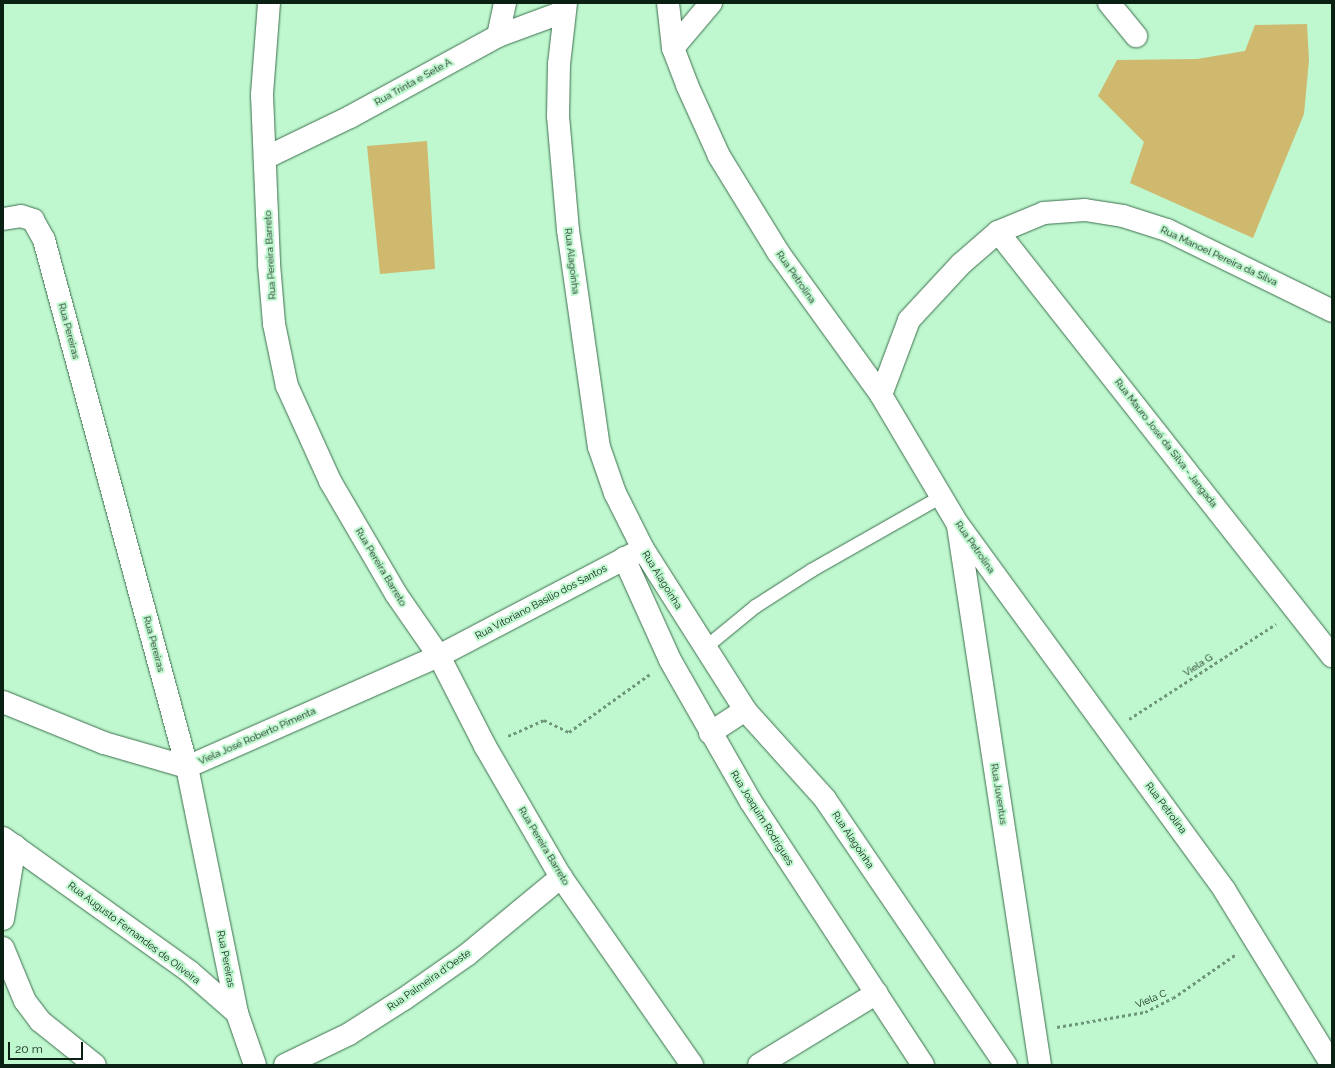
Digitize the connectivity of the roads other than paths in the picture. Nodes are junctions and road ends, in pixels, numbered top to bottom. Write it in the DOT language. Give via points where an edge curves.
graph roads {
  1 [pos="269,3"];
  2 [pos="505,3"];
  3 [pos="668,3"];
  4 [pos="711,3"];
  5 [pos="1109,3"];
  6 [pos="564,8"];
  7 [pos="498,36"];
  8 [pos="1136,36"];
  9 [pos="673,48"];
  10 [pos="265,158"];
  11 [pos="3,219"];
  12 [pos="998,232"];
  13 [pos="1332,311"];
  14 [pos="881,395"];
  15 [pos="941,496"];
  16 [pos="957,523"];
  17 [pos="634,553"];
  18 [pos="705,647"];
  19 [pos="439,656"];
  20 [pos="1332,656"];
  21 [pos="3,702"];
  22 [pos="745,710"];
  23 [pos="710,733"];
  24 [pos="187,767"];
  25 [pos="9,842"];
  26 [pos="561,877"];
  27 [pos="3,919"];
  28 [pos="3,948"];
  29 [pos="877,993"];
  30 [pos="236,1013"];
  31 [pos="95,1065"];
  32 [pos="255,1065"];
  33 [pos="285,1065"];
  34 [pos="692,1065"];
  35 [pos="759,1065"];
  36 [pos="923,1065"];
  37 [pos="1006,1065"];
  38 [pos="1040,1065"];
  39 [pos="1332,1065"];
  1 -- 10 [label="street, Rua Pereira Barreto" via="262,88"];
  2 -- 7 [label="street"];
  3 -- 9 [label="street, Rua Petrolina"];
  4 -- 9 [label="street"];
  5 -- 8 [label="street"];
  6 -- 7 [label="street, Rua Trinta e Sete A"];
  6 -- 17 [label="street, Rua Alagoinha" via="559,124 568,230 599,447"];
  7 -- 10 [label="street, Rua Trinta e Sete A" via="350,117"];
  9 -- 14 [label="street, Rua Petrolina" via="719,156 778,252"];
  10 -- 19 [label="street, Rua Pereira Barreto" via="274,324 287,386 330,481 396,594"];
  11 -- 24 [label="street, Rua Pereiras" via="21,216 33,220 44,240"];
  12 -- 13 [label="street, Rua Manoel Pereira da Silva" via="1044,213 1086,210 1123,216 1167,230"];
  12 -- 14 [label="street, Rua Manoel Pereira da Silva" via="961,264 909,320"];
  12 -- 20 [label="street, Rua Mauro José da Silva - Jangada"];
  14 -- 15 [label="street, Rua Petrolina"];
  15 -- 16 [label="street, Rua Petrolina"];
  15 -- 18 [label="lane" via="811,570 755,606"];
  16 -- 38 [label="street, Rua Juventus"];
  16 -- 39 [label="street, Rua Petrolina" via="1179,826 1257,939"];
  17 -- 18 [label="street, Rua Alagoinha"];
  17 -- 19 [label="street, Rua Vitoriano Basílio dos Santos"];
  17 -- 23 [label="street, Rua Joaquim Rodrigues" via="670,660"];
  18 -- 22 [label="street, Rua Alagoinha"];
  19 -- 24 [label="street, Viela José Roberto Pimenta"];
  19 -- 26 [label="street, Rua Pereira Barreto" via="486,746"];
  21 -- 24 [label="street, Viela José Roberto Pimenta" via="104,743"];
  22 -- 23 [label="street"];
  22 -- 37 [label="street, Rua Alagoinha" via="825,799"];
  23 -- 29 [label="street, Rua Joaquim Rodrigues" via="751,802"];
  24 -- 30 [label="street, Rua Pereiras"];
  25 -- 27 [label="street"];
  25 -- 30 [label="street, Rua Augusto Fernandes de Oliveira" via="190,972"];
  26 -- 33 [label="street, Rua Palmeira d'Oeste" via="468,954 404,999 349,1034"];
  26 -- 34 [label="street, Rua Pereira Barreto"];
  28 -- 31 [label="street" via="25,1000 40,1020"];
  29 -- 35 [label="street"];
  29 -- 36 [label="street, Rua Joaquim Rodrigues"];
  30 -- 32 [label="street, Rua Augusto Fernandes de Oliveira"];
}
